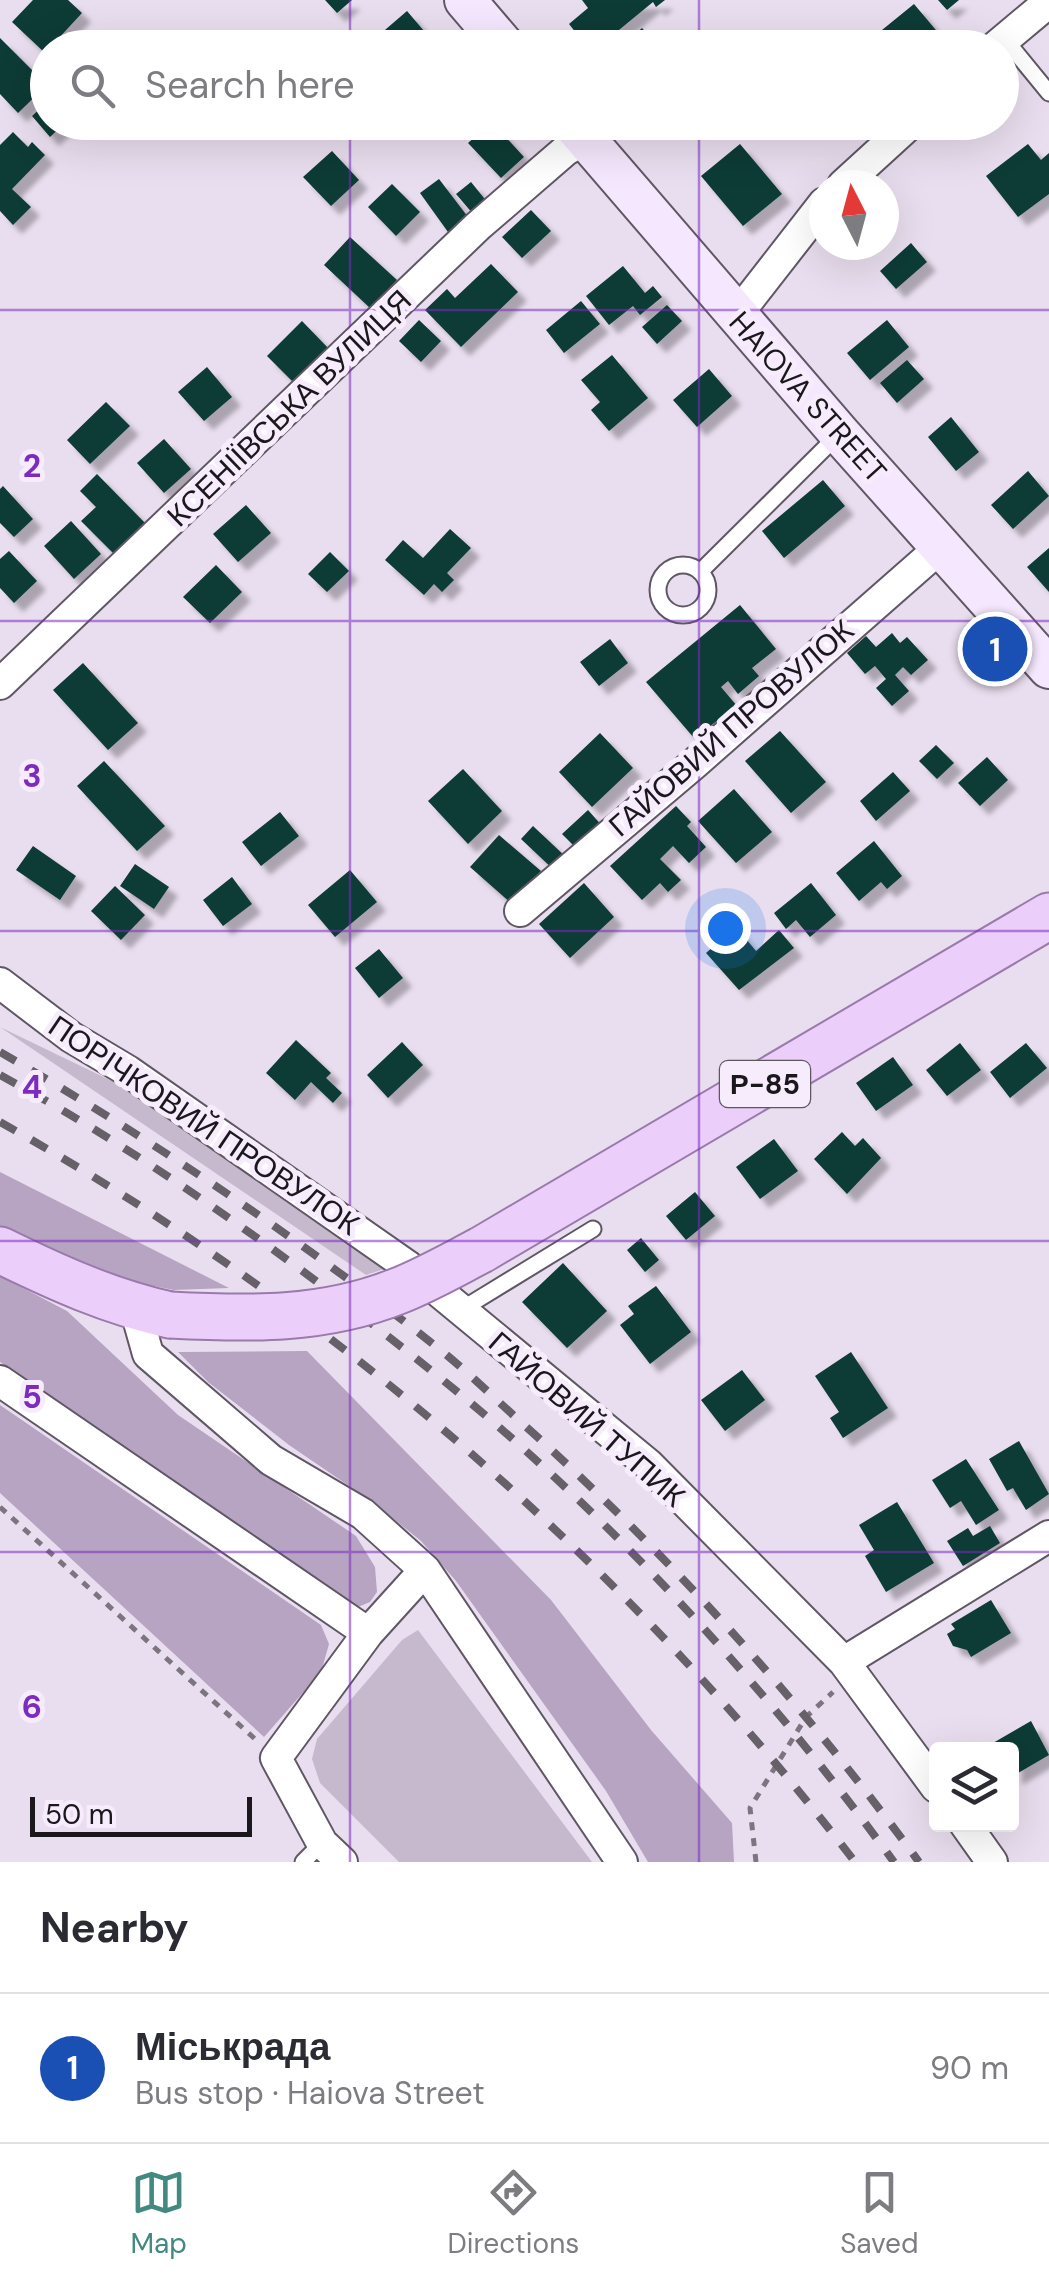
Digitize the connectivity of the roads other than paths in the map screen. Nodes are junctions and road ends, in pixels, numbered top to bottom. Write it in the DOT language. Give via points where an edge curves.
graph roads {
  1 [pos="465,0"];
  2 [pos="1049,2"];
  3 [pos="491,30"];
  4 [pos="1015,30"];
  5 [pos="1019,63"];
  6 [pos="1049,93"];
  7 [pos="572,140"];
  8 [pos="586,140"];
  9 [pos="892,140"];
  10 [pos="859,170"];
  11 [pos="809,222"];
  12 [pos="736,316"];
  13 [pos="840,434"];
  14 [pos="942,546"];
  15 [pos="700,572"];
  16 [pos="1049,668"];
  17 [pos="0,684"];
  18 [pos="520,910"];
  19 [pos="1049,916"];
  20 [pos="0,983"];
  21 [pos="593,1229"];
  22 [pos="0,1250"];
  23 [pos="409,1267"];
  24 [pos="459,1311"];
  25 [pos="153,1312"];
  26 [pos="0,1381"];
  27 [pos="1049,1536"];
  28 [pos="425,1570"];
  29 [pos="368,1632"];
  30 [pos="844,1662"];
  31 [pos="929,1777"];
  32 [pos="970,1832"];
  33 [pos="322,1856"];
  34 [pos="622,1862"];
  35 [pos="992,1862"];
  1 -- 3 [label="main road"];
  2 -- 4 [label="street"];
  5 -- 6 [label="lane"];
  7 -- 17 [label="street, КСЕНІЇВСЬКА ВУЛИЦЯ"];
  8 -- 12 [label="main road, HAIOVA STREET"];
  9 -- 10 [label="street"];
  11 -- 12 [label="street"];
  12 -- 13 [label="main road, HAIOVA STREET"];
  13 -- 14 [label="main road, HAIOVA STREET"];
  13 -- 15 [label="lane"];
  14 -- 16 [label="main road, HAIOVA STREET"];
  14 -- 18 [label="street, ГАЙОВИЙ ПРОВУЛОК"];
  19 -- 25 [label="main road, Р-85, bridge" via="481,1250 400,1291 328,1312 252,1319"];
  20 -- 23 [label="street, ПОРІЧКОВИЙ ПРОВУЛОК"];
  21 -- 24 [label="lane"];
  22 -- 25 [label="main road, Р-85"];
  23 -- 24 [label="street, ГАЙОВИЙ ТУПИК"];
  24 -- 30 [label="street, ГАЙОВИЙ ТУПИК" via="648,1464"];
  25 -- 28 [label="street" via="148,1354 272,1460 363,1514"];
  26 -- 29 [label="street"];
  27 -- 30 [label="street"];
  28 -- 29 [label="street"];
  28 -- 34 [label="street"];
  29 -- 33 [label="street" via="276,1758"];
  30 -- 31 [label="street, ГАЙОВИЙ ТУПИК"];
  32 -- 35 [label="street"];
}
